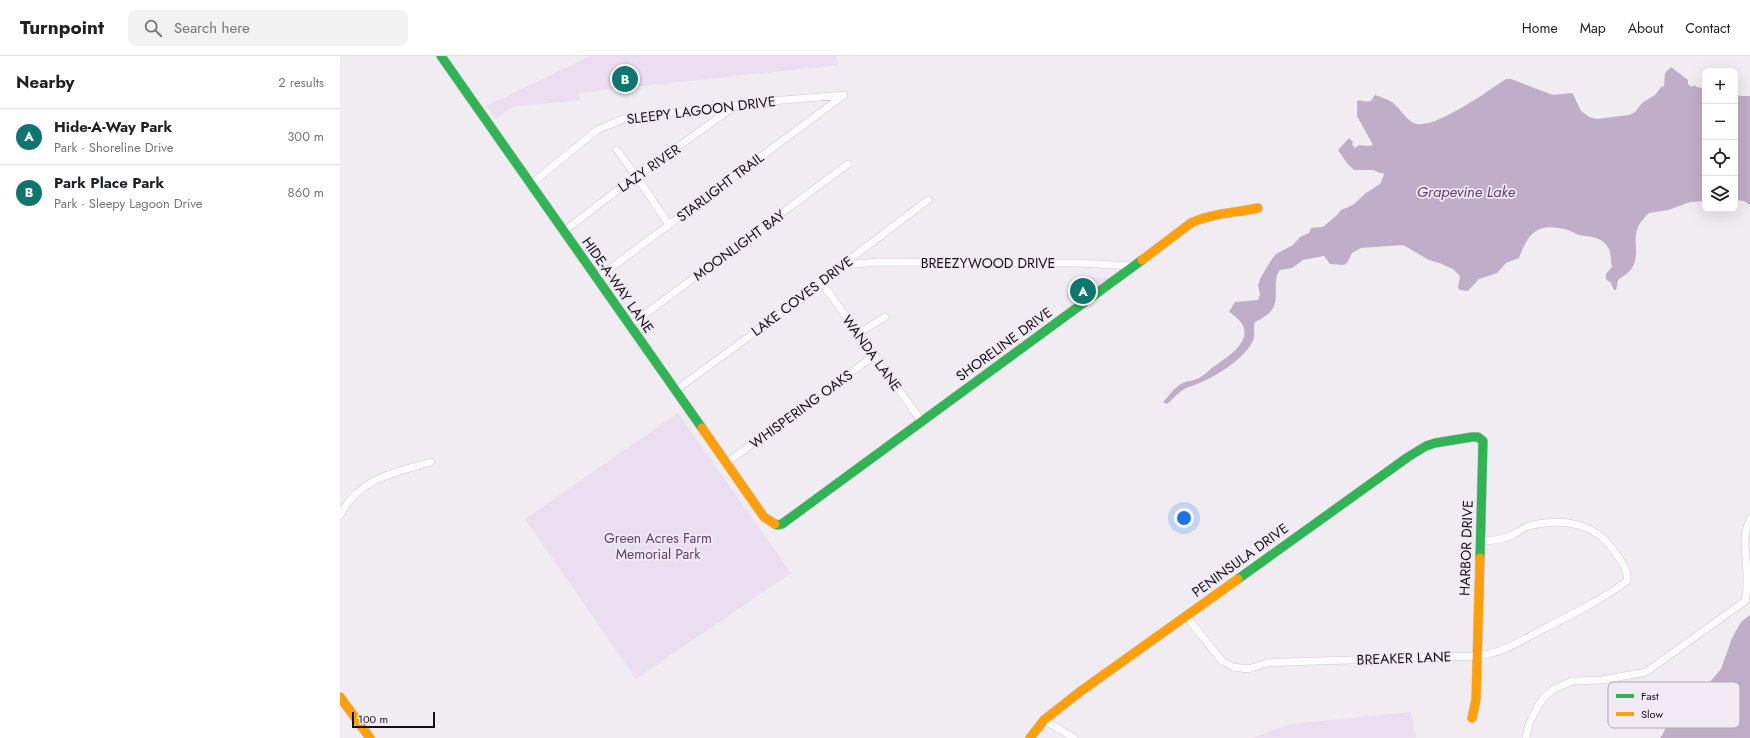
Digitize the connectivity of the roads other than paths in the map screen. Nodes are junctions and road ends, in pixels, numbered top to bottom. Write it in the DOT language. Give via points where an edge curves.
graph roads {
  1 [pos="441,56"];
  2 [pos="844,95"];
  3 [pos="737,105"];
  4 [pos="617,150"];
  5 [pos="848,164"];
  6 [pos="637,176"];
  7 [pos="530,184"];
  8 [pos="928,200"];
  9 [pos="1258,208"];
  10 [pos="669,225"];
  11 [pos="563,232"];
  12 [pos="843,265"];
  13 [pos="1133,266"];
  14 [pos="596,279"];
  15 [pos="822,284"];
  16 [pos="884,317"];
  17 [pos="629,326"];
  18 [pos="859,333"];
  19 [pos="874,355"];
  20 [pos="676,390"];
  21 [pos="922,422"];
  22 [pos="1482,441"];
  23 [pos="432,462"];
  24 [pos="726,463"];
  25 [pos="340,515"];
  26 [pos="1750,519"];
  27 [pos="777,525"];
  28 [pos="1480,541"];
  29 [pos="1186,616"];
  30 [pos="1478,656"];
  31 [pos="340,697"];
  32 [pos="1472,718"];
  33 [pos="1044,720"];
  34 [pos="370,738"];
  35 [pos="1030,738"];
  36 [pos="1074,738"];
  37 [pos="1526,738"];
  1 -- 7 [label="street, HIDE-A-WAY LANE"];
  2 -- 3 [label="street, SLEEPY LAGOON DRIVE"];
  2 -- 10 [label="street, STARLIGHT TRAIL"];
  3 -- 6 [label="street, LAZY RIVER"];
  3 -- 7 [label="street, SLEEPY LAGOON DRIVE" via="623,119 597,130"];
  4 -- 6 [label="street"];
  5 -- 17 [label="street, MOONLIGHT BAY"];
  6 -- 10 [label="street"];
  6 -- 11 [label="street, LAZY RIVER"];
  7 -- 11 [label="street, HIDE-A-WAY LANE"];
  8 -- 12 [label="street, LAKE COVES DRIVE"];
  9 -- 13 [label="street, SHORELINE DRIVE" via="1198,219"];
  10 -- 14 [label="street, STARLIGHT TRAIL"];
  11 -- 14 [label="street, HIDE-A-WAY LANE"];
  12 -- 13 [label="street, BREEZYWOOD DRIVE" via="877,262 1078,263"];
  12 -- 15 [label="street, LAKE COVES DRIVE"];
  13 -- 21 [label="street, SHORELINE DRIVE"];
  14 -- 17 [label="street, HIDE-A-WAY LANE"];
  15 -- 18 [label="street, WANDA LANE"];
  15 -- 20 [label="street, LAKE COVES DRIVE"];
  16 -- 18 [label="street"];
  17 -- 20 [label="street, HIDE-A-WAY LANE"];
  18 -- 19 [label="street, WANDA LANE"];
  19 -- 21 [label="street, WANDA LANE"];
  19 -- 24 [label="street, WHISPERING OAKS"];
  20 -- 24 [label="street, HIDE-A-WAY LANE"];
  21 -- 27 [label="street, SHORELINE DRIVE" via="782,524"];
  22 -- 28 [label="street, HARBOR DRIVE"];
  22 -- 29 [label="street, PENINSULA DRIVE" via="1478,437 1472,437 1426,446"];
  23 -- 25 [label="street" via="383,476 369,483 353,496"];
  24 -- 27 [label="street, HIDE-A-WAY LANE" via="765,519"];
  26 -- 37 [label="street" via="1745,533 1749,591 1744,601 1646,672 1602,680 1572,681 1554,689 1544,697 1532,717"];
  28 -- 30 [label="street, HARBOR DRIVE"];
  28 -- 30 [label="street, BREAKER LANE" via="1496,540 1528,527 1568,522 1591,530 1609,544 1628,576 1627,581 1611,593 1583,609 1502,651"];
  29 -- 30 [label="street, BREAKER LANE" via="1222,661 1240,669 1286,662"];
  29 -- 33 [label="street, PENINSULA DRIVE"];
  30 -- 32 [label="street, HARBOR DRIVE" via="1476,700"];
  31 -- 34 [label="street"];
  33 -- 35 [label="street, PENINSULA DRIVE"];
  33 -- 36 [label="street"];
}
